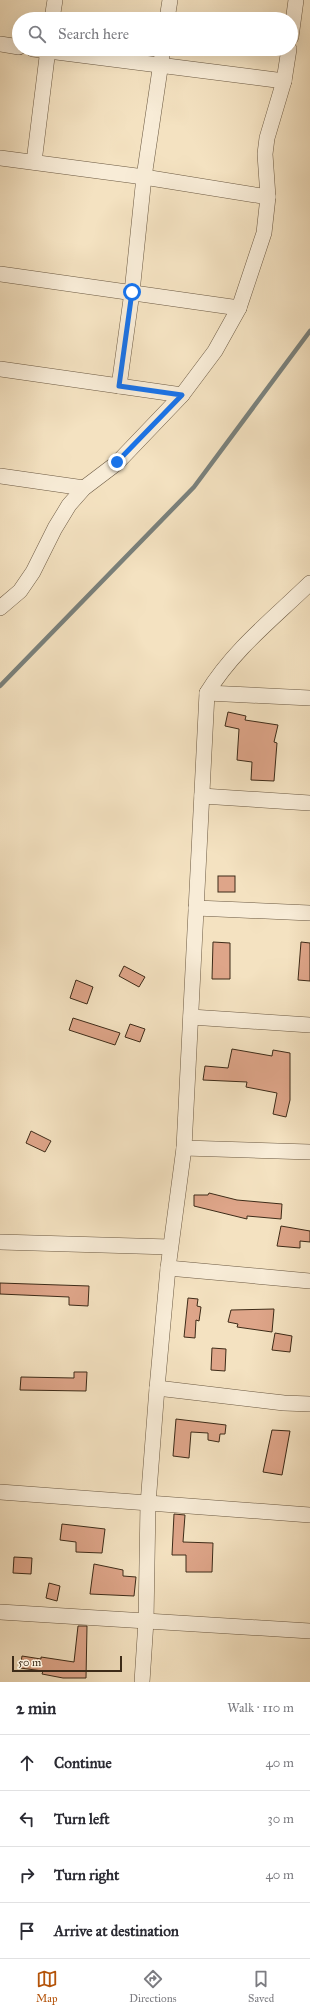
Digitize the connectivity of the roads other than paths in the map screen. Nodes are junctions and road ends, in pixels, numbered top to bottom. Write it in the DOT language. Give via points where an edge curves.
graph roads {
  1 [pos="55,0"];
  2 [pos="170,0"];
  3 [pos="296,0"];
  4 [pos="53,12"];
  5 [pos="168,12"];
  6 [pos="294,12"];
  7 [pos="0,44"];
  8 [pos="12,46"];
  9 [pos="47,56"];
  10 [pos="93,56"];
  11 [pos="162,56"];
  12 [pos="288,56"];
  13 [pos="160,65"];
  14 [pos="284,81"];
  15 [pos="0,158"];
  16 [pos="34,162"];
  17 [pos="144,178"];
  18 [pos="268,197"];
  19 [pos="0,274"];
  20 [pos="132,292"];
  21 [pos="239,308"];
  22 [pos="0,369"];
  23 [pos="119,386"];
  24 [pos="182,395"];
  25 [pos="0,476"];
  26 [pos="84,488"];
  27 [pos="310,583"];
  28 [pos="0,608"];
  29 [pos="207,693"];
  30 [pos="310,698"];
  31 [pos="202,796"];
  32 [pos="310,803"];
  33 [pos="196,908"];
  34 [pos="310,912"];
  35 [pos="191,1017"];
  36 [pos="310,1025"];
  37 [pos="184,1148"];
  38 [pos="310,1152"];
  39 [pos="0,1242"];
  40 [pos="170,1248"];
  41 [pos="168,1268"];
  42 [pos="310,1281"];
  43 [pos="157,1388"];
  44 [pos="310,1404"];
  45 [pos="0,1492"];
  46 [pos="148,1504"];
  47 [pos="310,1516"];
  48 [pos="0,1612"];
  49 [pos="146,1621"];
  50 [pos="310,1631"];
  51 [pos="142,1682"];
  1 -- 4 [label="street"];
  2 -- 5 [label="street"];
  3 -- 6 [label="street"];
  7 -- 8 [label="street"];
  9 -- 16 [label="street"];
  10 -- 13 [label="street"];
  11 -- 13 [label="street"];
  12 -- 14 [label="street"];
  13 -- 14 [label="street"];
  13 -- 17 [label="street"];
  14 -- 18 [label="street" via="267,138 265,154"];
  15 -- 16 [label="street"];
  16 -- 17 [label="street"];
  17 -- 18 [label="street"];
  17 -- 20 [label="street"];
  18 -- 21 [label="street" via="264,233"];
  19 -- 20 [label="street"];
  20 -- 21 [label="street"];
  20 -- 23 [label="street"];
  21 -- 24 [label="street" via="215,351"];
  22 -- 23 [label="street"];
  23 -- 24 [label="street"];
  24 -- 26 [label="street" via="117,462"];
  25 -- 26 [label="street"];
  26 -- 28 [label="street" via="55,528 33,572 20,591"];
  27 -- 29 [label="street" via="247,643 219,673"];
  29 -- 30 [label="street"];
  29 -- 31 [label="street"];
  31 -- 32 [label="street"];
  31 -- 33 [label="street"];
  33 -- 34 [label="street"];
  33 -- 35 [label="street"];
  35 -- 36 [label="street"];
  35 -- 37 [label="street"];
  37 -- 38 [label="street"];
  37 -- 40 [label="street"];
  39 -- 40 [label="street"];
  40 -- 41 [label="street"];
  41 -- 42 [label="street"];
  41 -- 43 [label="street"];
  43 -- 44 [label="street"];
  43 -- 46 [label="street"];
  45 -- 46 [label="street"];
  46 -- 47 [label="street"];
  46 -- 49 [label="street"];
  48 -- 49 [label="street"];
  49 -- 50 [label="street"];
  49 -- 51 [label="street"];
}
